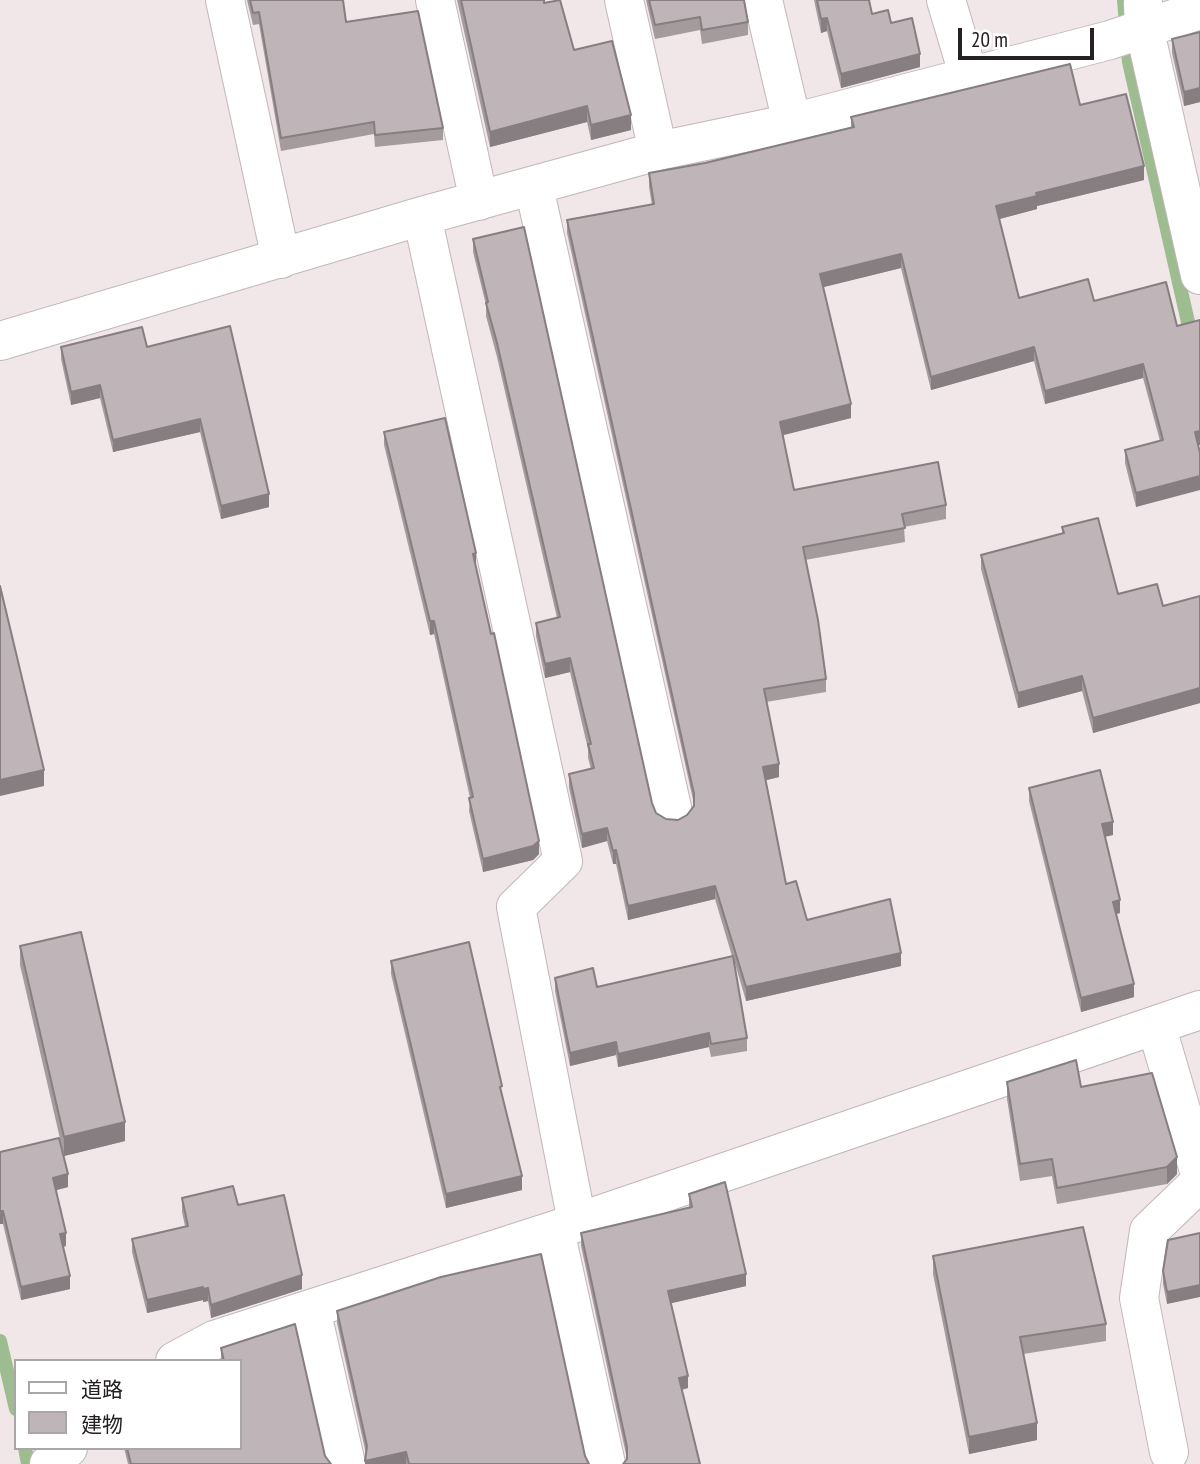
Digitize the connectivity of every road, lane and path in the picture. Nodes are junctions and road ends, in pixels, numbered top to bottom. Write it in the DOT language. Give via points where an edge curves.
graph roads {
  1 [pos="225,0"];
  2 [pos="435,0"];
  3 [pos="624,0"];
  4 [pos="763,0"];
  5 [pos="946,0"];
  6 [pos="1200,10"];
  7 [pos="1132,23"];
  8 [pos="968,77"];
  9 [pos="792,123"];
  10 [pos="658,151"];
  11 [pos="534,187"];
  12 [pos="479,201"];
  13 [pos="422,216"];
  14 [pos="281,258"];
  15 [pos="1200,275"];
  16 [pos="0,341"];
  17 [pos="673,812"];
  18 [pos="1200,1010"];
  19 [pos="1156,1025"];
  20 [pos="1200,1174"];
  21 [pos="1200,1182"];
  22 [pos="566,1226"];
  23 [pos="311,1309"];
  24 [pos="179,1359"];
  25 [pos="66,1450"];
  26 [pos="1169,1452"];
  27 [pos="49,1464"];
  28 [pos="345,1464"];
  29 [pos="606,1464"];
  1 -- 14 [label="street"];
  2 -- 12 [label="street"];
  3 -- 10 [label="street"];
  4 -- 9 [label="street"];
  5 -- 8 [label="street"];
  6 -- 7 [label="street"];
  7 -- 8 [label="street"];
  7 -- 15 [label="street"];
  8 -- 9 [label="street"];
  9 -- 10 [label="street"];
  10 -- 11 [label="street"];
  11 -- 12 [label="street"];
  11 -- 17 [label="street"];
  12 -- 13 [label="street"];
  13 -- 14 [label="street"];
  13 -- 22 [label="street" via="562,861 516,907"];
  14 -- 16 [label="street"];
  18 -- 19 [label="street"];
  19 -- 20 [label="street"];
  19 -- 22 [label="street"];
  21 -- 26 [label="street" via="1149,1231 1139,1298"];
  22 -- 23 [label="street"];
  22 -- 29 [label="street"];
  23 -- 24 [label="street" via="214,1340"];
  23 -- 28 [label="street"];
  25 -- 27 [label="street"];
}
